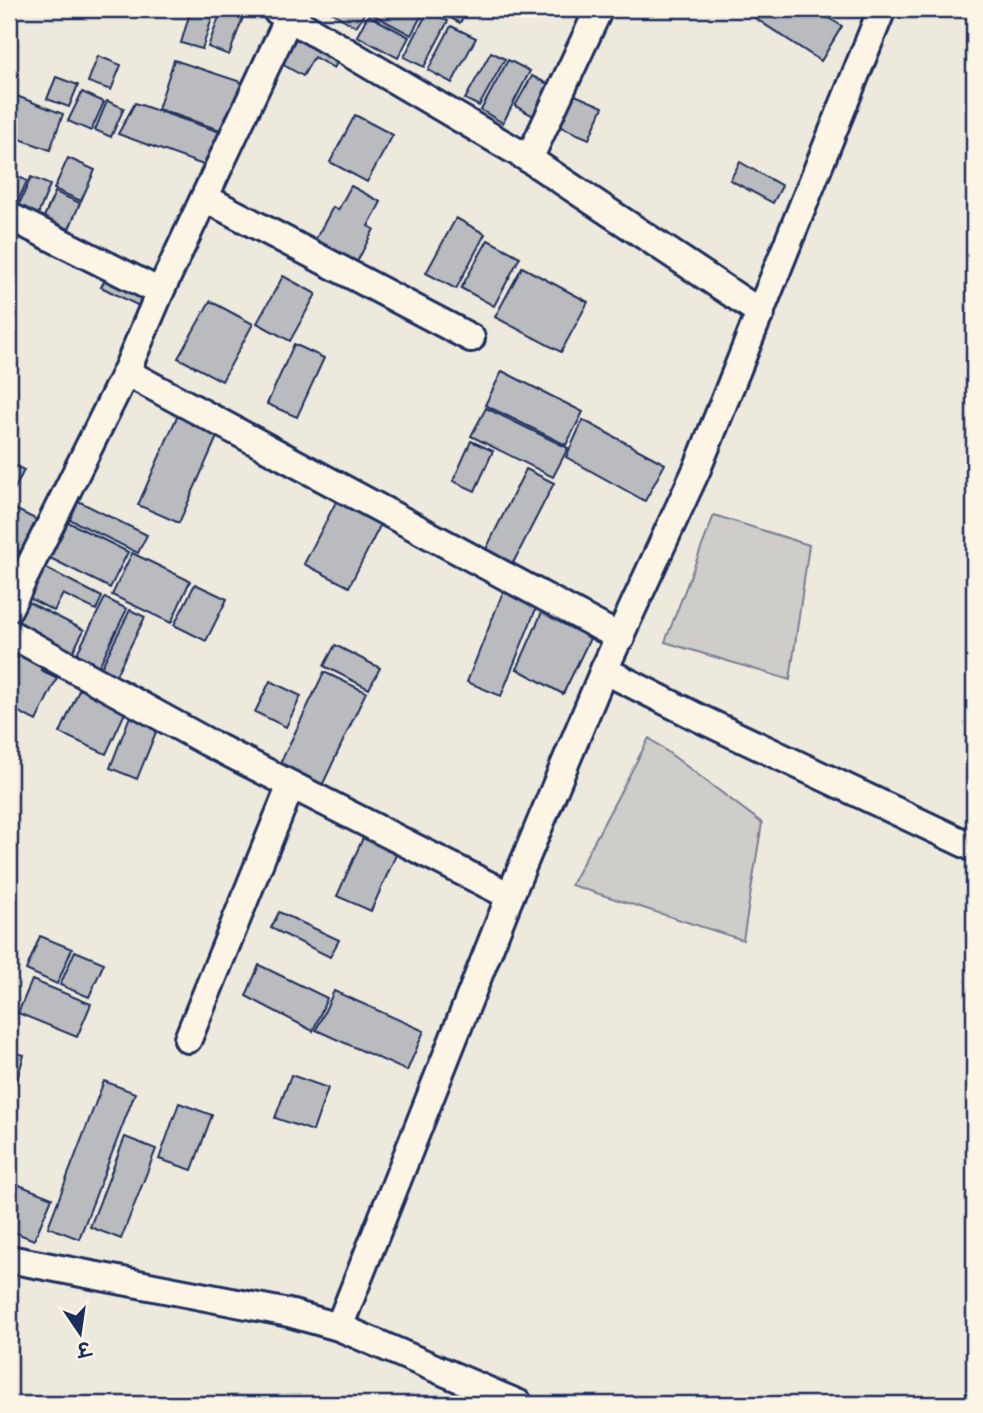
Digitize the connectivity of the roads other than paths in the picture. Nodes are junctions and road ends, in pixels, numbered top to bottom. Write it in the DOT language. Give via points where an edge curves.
graph roads {
  1 [pos="599,9"];
  2 [pos="882,9"];
  3 [pos="285,11"];
  4 [pos="529,159"];
  5 [pos="205,198"];
  6 [pos="9,216"];
  7 [pos="160,292"];
  8 [pos="761,313"];
  9 [pos="471,338"];
  10 [pos="126,372"];
  11 [pos="20,557"];
  12 [pos="9,608"];
  13 [pos="9,633"];
  14 [pos="621,638"];
  15 [pos="604,670"];
  16 [pos="291,785"];
  17 [pos="974,848"];
  18 [pos="510,896"];
  19 [pos="188,1039"];
  20 [pos="9,1259"];
  21 [pos="339,1327"];
  22 [pos="519,1404"];
  1 -- 4 [label="street"];
  2 -- 8 [label="street"];
  3 -- 4 [label="street"];
  3 -- 5 [label="street"];
  4 -- 8 [label="street"];
  5 -- 7 [label="street"];
  5 -- 9 [label="street"];
  6 -- 7 [label="street"];
  7 -- 10 [label="street"];
  8 -- 14 [label="street"];
  10 -- 11 [label="street"];
  10 -- 14 [label="street"];
  11 -- 12 [label="street"];
  13 -- 16 [label="street"];
  14 -- 15 [label="street"];
  15 -- 17 [label="street"];
  15 -- 18 [label="street"];
  16 -- 18 [label="street"];
  16 -- 19 [label="street"];
  18 -- 21 [label="street"];
  20 -- 21 [label="street" via="289,1313"];
  21 -- 22 [label="street"];
}
